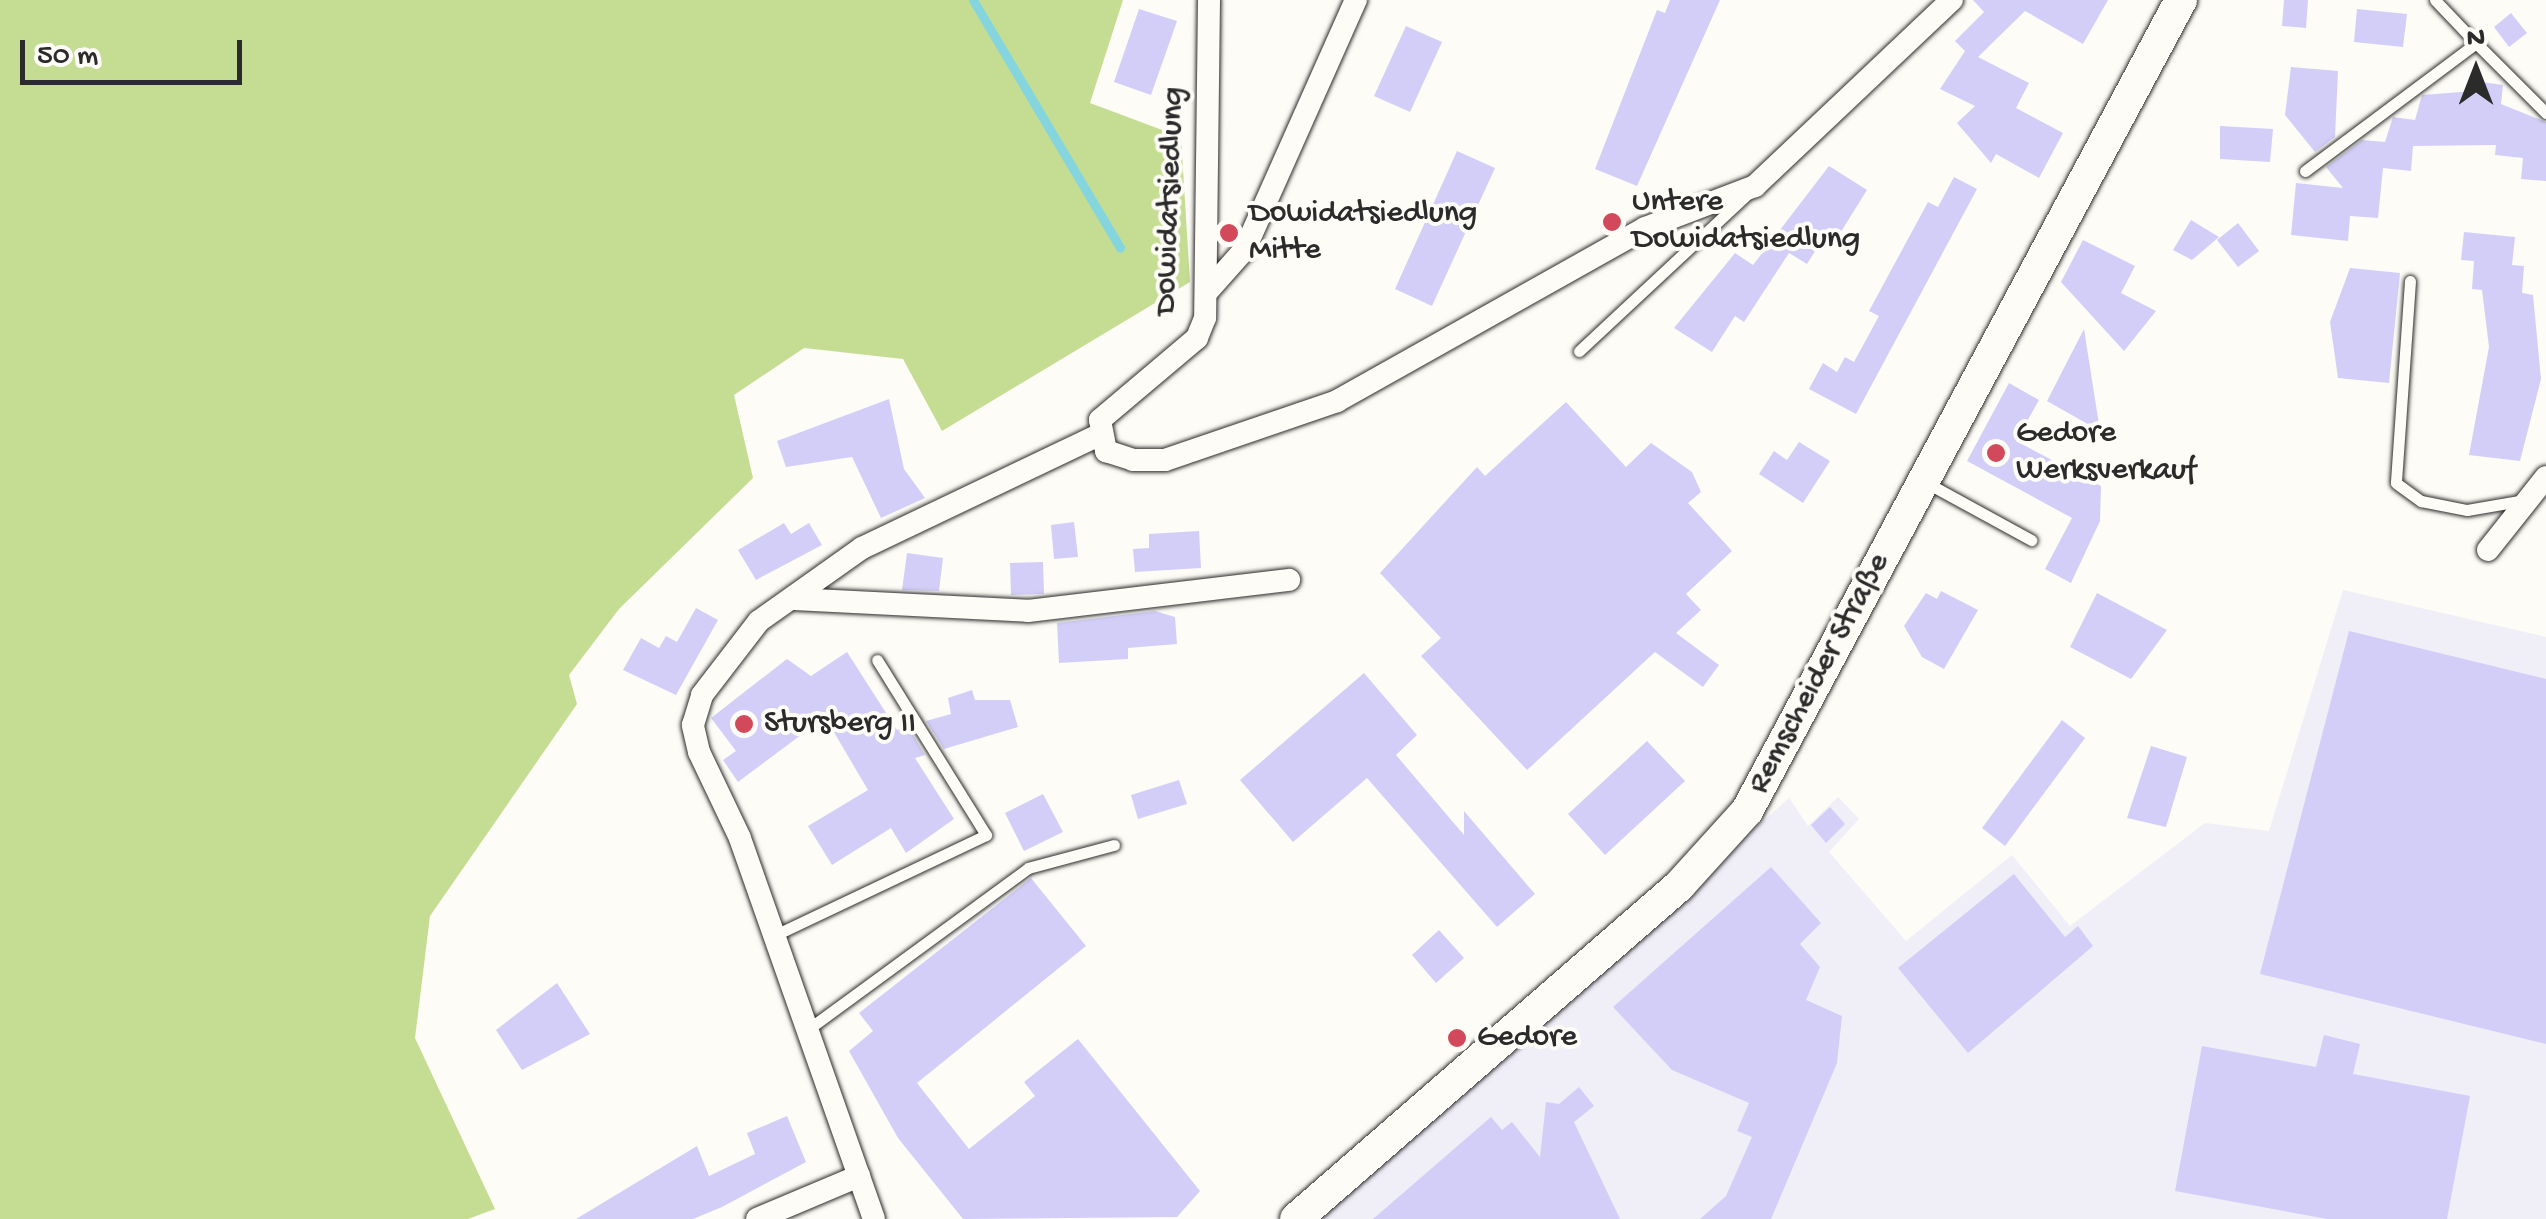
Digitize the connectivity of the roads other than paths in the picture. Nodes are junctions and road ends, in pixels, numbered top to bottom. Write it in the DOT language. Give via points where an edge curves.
graph roads {
  1 [pos="1209,0"];
  2 [pos="1356,0"];
  3 [pos="1952,0"];
  4 [pos="2181,0"];
  5 [pos="2436,0"];
  6 [pos="2476,42"];
  7 [pos="2546,113"];
  8 [pos="2305,171"];
  9 [pos="1755,186"];
  10 [pos="2410,282"];
  11 [pos="1206,293"];
  12 [pos="1579,351"];
  13 [pos="1099,435"];
  14 [pos="2546,477"];
  15 [pos="1923,481"];
  16 [pos="2536,499"];
  17 [pos="2031,540"];
  18 [pos="2488,550"];
  19 [pos="1289,580"];
  20 [pos="790,599"];
  21 [pos="877,660"];
  22 [pos="1114,846"];
  23 [pos="771,937"];
  24 [pos="804,1032"];
  25 [pos="859,1176"];
  26 [pos="757,1219"];
  27 [pos="874,1219"];
  28 [pos="1296,1219"];
  1 -- 11 [label="street, Dowidatsiedlung"];
  2 -- 11 [label="street" via="1245,249"];
  3 -- 9 [label="street"];
  4 -- 15 [label="main road, Remscheider Straße"];
  5 -- 6 [label="lane"];
  6 -- 7 [label="lane"];
  6 -- 8 [label="lane"];
  9 -- 12 [label="lane"];
  9 -- 13 [label="street" via="1645,228 1337,401 1268,428 1164,460 1106,451"];
  10 -- 16 [label="lane" via="2396,483 2421,501 2467,510"];
  11 -- 13 [label="street, Dowidatsiedlung" via="1197,338 1110,403"];
  13 -- 20 [label="street" via="862,548"];
  14 -- 16 [label="street"];
  15 -- 17 [label="lane"];
  15 -- 28 [label="main road, Remscheider Straße" via="1736,823 1679,886"];
  16 -- 18 [label="street"];
  19 -- 20 [label="street" via="1028,611"];
  20 -- 23 [label="street" via="726,658 693,725"];
  21 -- 23 [label="lane" via="986,835"];
  22 -- 24 [label="lane" via="1028,868"];
  23 -- 24 [label="street"];
  24 -- 25 [label="street"];
  25 -- 26 [label="street"];
  25 -- 27 [label="street"];
}
